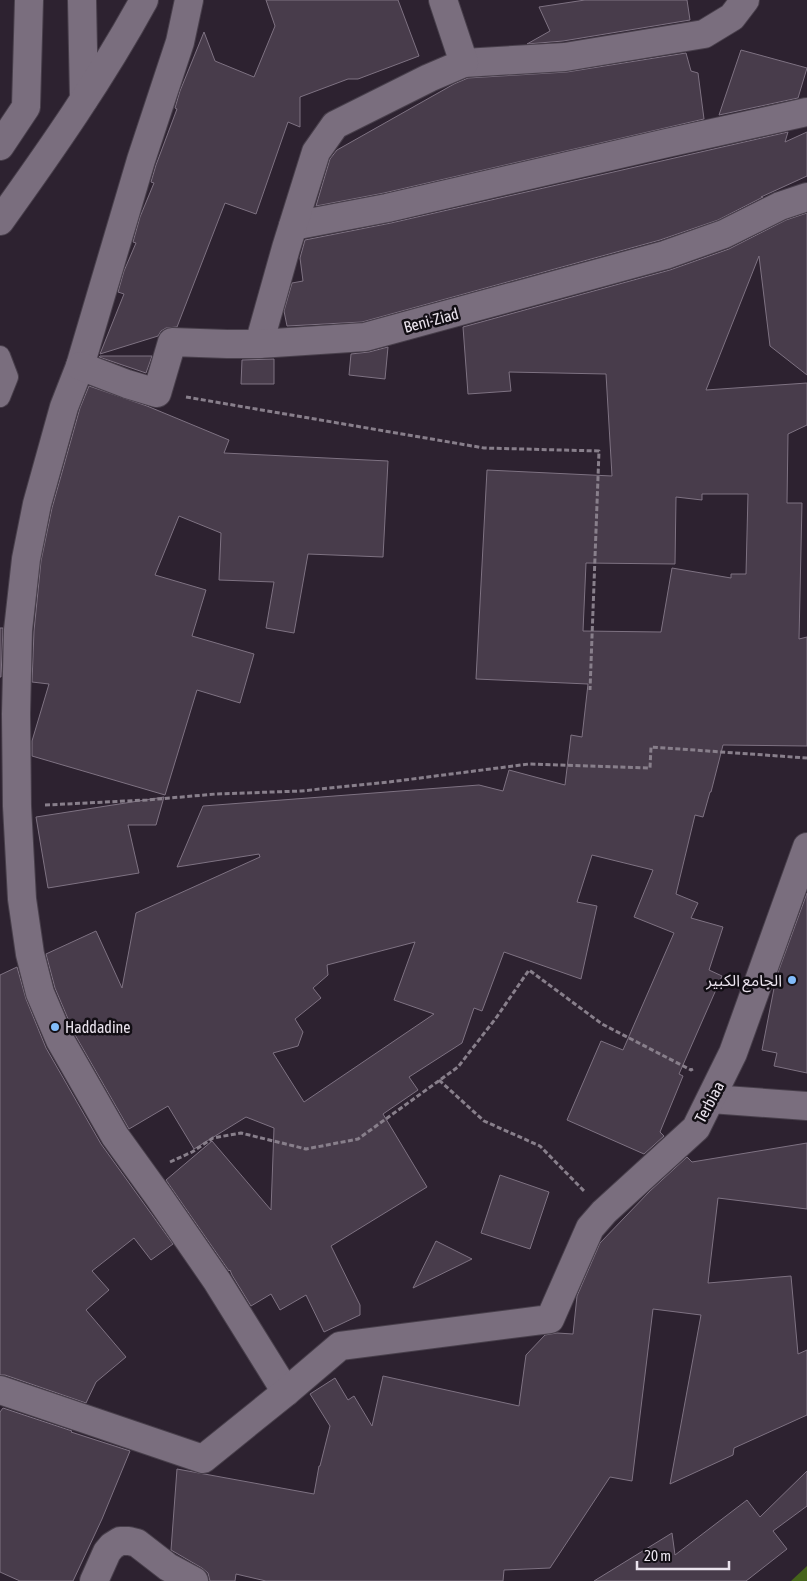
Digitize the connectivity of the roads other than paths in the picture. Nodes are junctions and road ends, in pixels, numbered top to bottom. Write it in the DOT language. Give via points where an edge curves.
graph roads {
  1 [pos="29,0"];
  2 [pos="82,0"];
  3 [pos="144,0"];
  4 [pos="189,0"];
  5 [pos="444,0"];
  6 [pos="745,0"];
  7 [pos="464,63"];
  8 [pos="84,99"];
  9 [pos="807,112"];
  10 [pos="0,146"];
  11 [pos="807,197"];
  12 [pos="0,221"];
  13 [pos="293,226"];
  14 [pos="259,344"];
  15 [pos="0,356"];
  16 [pos="80,366"];
  17 [pos="0,397"];
  18 [pos="807,847"];
  19 [pos="711,1099"];
  20 [pos="807,1106"];
  21 [pos="0,1390"];
  22 [pos="286,1392"];
  23 [pos="94,1581"];
  24 [pos="194,1581"];
  1 -- 10 [label="street" via="26,107"];
  2 -- 8 [label="street"];
  3 -- 8 [label="street"];
  4 -- 16 [label="street" via="180,42"];
  5 -- 7 [label="street"];
  6 -- 7 [label="street" via="732,17 704,34 565,57"];
  7 -- 13 [label="street" via="335,125 316,152"];
  8 -- 12 [label="street"];
  9 -- 13 [label="street" via="387,208"];
  11 -- 14 [label="street, Beni-Ziad" via="780,206 724,234 665,255 496,302 365,337"];
  13 -- 14 [label="street"];
  14 -- 16 [label="street, Beni-Ziad" via="172,342 157,393"];
  15 -- 17 [label="street" via="8,377"];
  16 -- 22 [label="street" via="62,416 38,504 26,559 18,630 17,806 22,899 30,954 40,993 60,1040 115,1136 216,1281"];
  18 -- 19 [label="street, Terbiaa" via="733,1053"];
  19 -- 20 [label="street"];
  19 -- 22 [label="street, Terbiaa" via="696,1128 590,1228 550,1319 340,1346"];
  21 -- 22 [label="street" via="203,1459"];
  23 -- 24 [label="street" via="106,1552 120,1542 129,1541"];
}
